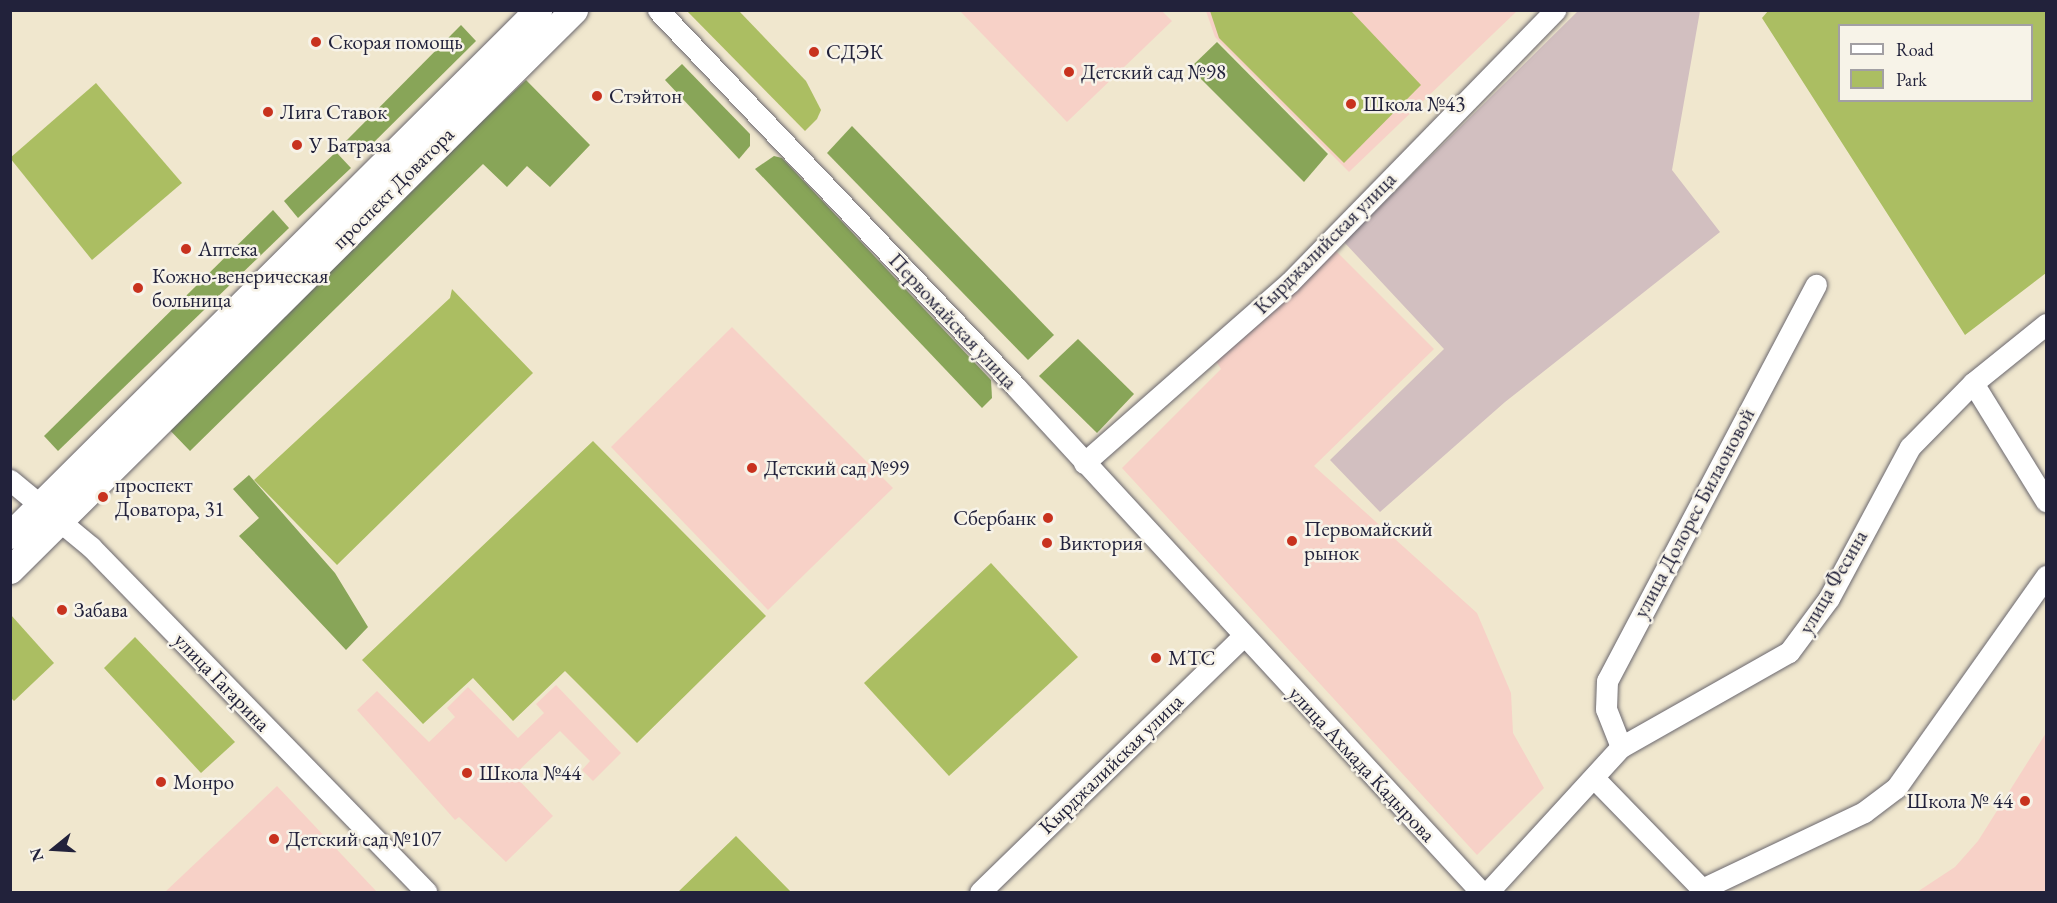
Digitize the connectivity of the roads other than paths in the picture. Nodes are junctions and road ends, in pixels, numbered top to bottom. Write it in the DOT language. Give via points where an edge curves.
graph roads {
  1 [pos="538,10"];
  2 [pos="574,10"];
  3 [pos="658,10"];
  4 [pos="1555,10"];
  5 [pos="1816,285"];
  6 [pos="2046,324"];
  7 [pos="1973,383"];
  8 [pos="1084,463"];
  9 [pos="10,480"];
  10 [pos="2046,501"];
  11 [pos="51,514"];
  12 [pos="10,535"];
  13 [pos="10,570"];
  14 [pos="2046,576"];
  15 [pos="1243,636"];
  16 [pos="1621,747"];
  17 [pos="1594,778"];
  18 [pos="1704,891"];
  19 [pos="426,892"];
  20 [pos="980,892"];
  21 [pos="1481,892"];
  22 [pos="1488,892"];
  1 -- 11 [label="main road, проспект Доватора"];
  2 -- 11 [label="main road, проспект Доватора"];
  3 -- 8 [label="street, Первомайская улица"];
  4 -- 8 [label="street, Кырджалийская улица" via="1290,282"];
  5 -- 16 [label="street, улица Долорес Билаоновой" via="1607,681 1606,709"];
  6 -- 7 [label="street, улица Фесина"];
  7 -- 10 [label="street"];
  7 -- 16 [label="street, улица Фесина" via="1910,447 1808,632 1774,662"];
  8 -- 15 [label="street, Первомайская улица"];
  9 -- 11 [label="street, улица Гагарина"];
  11 -- 12 [label="main road, проспект Доватора"];
  11 -- 13 [label="main road, проспект Доватора"];
  11 -- 19 [label="street, улица Гагарина"];
  14 -- 18 [label="street" via="1896,788 1864,812"];
  15 -- 20 [label="street, Кырджалийская улица"];
  15 -- 21 [label="street, улица Ахмада Кадырова"];
  16 -- 17 [label="street, улица Фесина"];
  17 -- 18 [label="street"];
  17 -- 22 [label="street, улица Фесина"];
}
